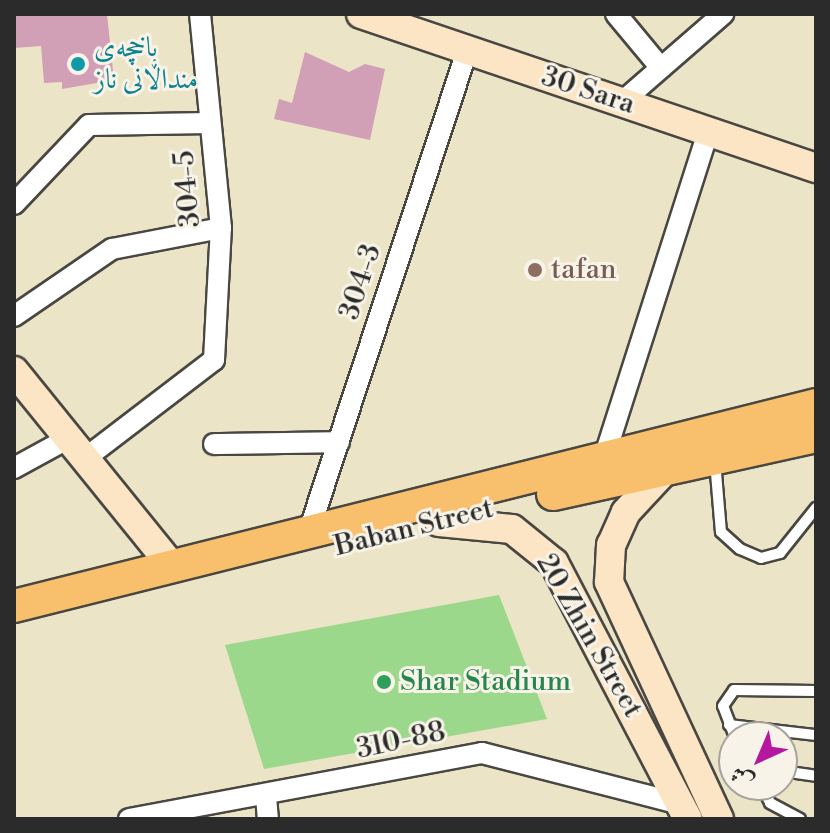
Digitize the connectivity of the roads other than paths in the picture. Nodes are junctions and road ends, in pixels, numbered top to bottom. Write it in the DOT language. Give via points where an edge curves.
graph roads {
  1 [pos="200,14"];
  2 [pos="361,14"];
  3 [pos="616,14"];
  4 [pos="723,14"];
  5 [pos="467,51"];
  6 [pos="661,68"];
  7 [pos="623,101"];
  8 [pos="210,123"];
  9 [pos="708,132"];
  10 [pos="816,168"];
  11 [pos="14,204"];
  12 [pos="221,228"];
  13 [pos="14,316"];
  14 [pos="14,371"];
  15 [pos="816,405"];
  16 [pos="816,436"];
  17 [pos="339,442"];
  18 [pos="214,444"];
  19 [pos="76,449"];
  20 [pos="715,457"];
  21 [pos="604,458"];
  22 [pos="668,467"];
  23 [pos="14,468"];
  24 [pos="816,508"];
  25 [pos="439,522"];
  26 [pos="309,531"];
  27 [pos="173,567"];
  28 [pos="23,614"];
  29 [pos="657,688"];
  30 [pos="816,691"];
  31 [pos="628,700"];
  32 [pos="728,721"];
  33 [pos="266,797"];
  34 [pos="773,801"];
  35 [pos="684,812"];
  36 [pos="131,819"];
  37 [pos="268,819"];
  38 [pos="719,819"];
  39 [pos="800,819"];
  1 -- 8 [label="street, 304-5"];
  2 -- 5 [label="main road, 30 Sara"];
  3 -- 6 [label="street"];
  4 -- 6 [label="street"];
  5 -- 7 [label="main road, 30 Sara"];
  5 -- 17 [label="street, 304-3"];
  6 -- 7 [label="street"];
  7 -- 9 [label="main road, 30 Sara"];
  8 -- 11 [label="street" via="89,125"];
  8 -- 12 [label="street, 304-5"];
  9 -- 10 [label="main road, 30 Sara"];
  9 -- 21 [label="street"];
  12 -- 13 [label="street" via="112,249"];
  12 -- 19 [label="street, 304-5" via="214,360"];
  14 -- 19 [label="main road"];
  15 -- 21 [label="main road"];
  16 -- 20 [label="main road, Baban Street"];
  17 -- 18 [label="street"];
  17 -- 26 [label="street, 304-3"];
  19 -- 23 [label="street"];
  19 -- 27 [label="main road"];
  20 -- 22 [label="main road, Baban Street"];
  20 -- 24 [label="lane" via="721,532 740,549 761,558 780,553"];
  21 -- 26 [label="main road"];
  22 -- 25 [label="main road, Baban Street"];
  22 -- 29 [label="main road, 20 Zhin Street" via="626,512 607,564 615,602"];
  25 -- 28 [label="main road, Baban Street"];
  25 -- 31 [label="main road, 20 Zhin Street" via="499,525 536,544 568,588"];
  26 -- 27 [label="main road"];
  27 -- 28 [label="main road"];
  29 -- 31 [label="main road"];
  29 -- 38 [label="main road, 20 Zhin Street"];
  30 -- 32 [label="lane" via="734,690 723,706"];
  31 -- 35 [label="main road, 20 Zhin Street"];
  33 -- 35 [label="street, 310-88" via="482,753"];
  33 -- 36 [label="street, 310-88"];
  33 -- 37 [label="street"];
  34 -- 39 [label="lane" via="783,815"];
}
